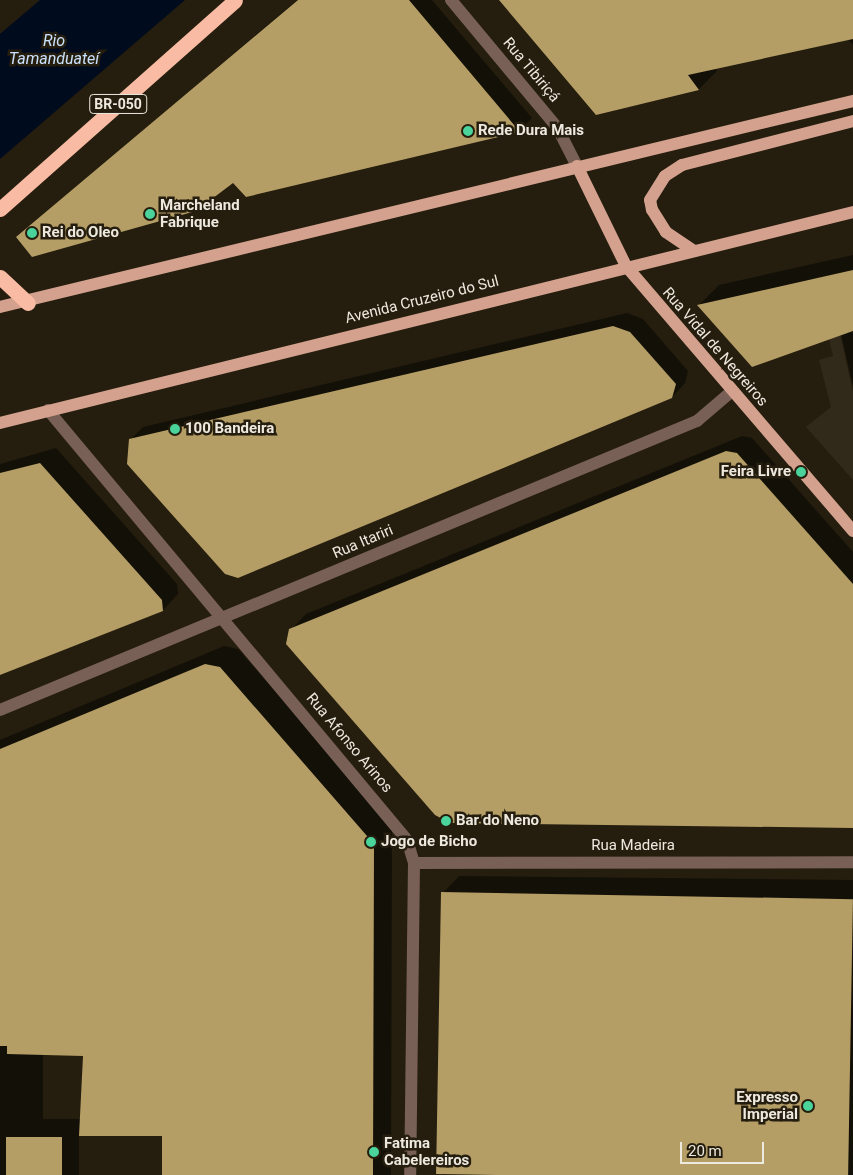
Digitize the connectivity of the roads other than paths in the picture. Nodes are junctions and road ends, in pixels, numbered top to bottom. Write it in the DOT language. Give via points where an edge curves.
graph roads {
  1 [pos="235,0"];
  2 [pos="451,0"];
  3 [pos="853,101"];
  4 [pos="853,121"];
  5 [pos="576,166"];
  6 [pos="0,209"];
  7 [pos="853,212"];
  8 [pos="694,250"];
  9 [pos="626,266"];
  10 [pos="0,277"];
  11 [pos="28,303"];
  12 [pos="0,307"];
  13 [pos="731,392"];
  14 [pos="48,410"];
  15 [pos="0,423"];
  16 [pos="853,531"];
  17 [pos="222,618"];
  18 [pos="0,710"];
  19 [pos="853,862"];
  20 [pos="414,863"];
  21 [pos="410,1175"];
  1 -- 6 [label="highway, BR-050"];
  2 -- 5 [label="street, Rua Tibiriçá" via="557,127"];
  3 -- 5 [label="main road"];
  4 -- 8 [label="main road" via="682,165 665,176 650,200 652,210 666,232"];
  5 -- 9 [label="main road, Rua Vidal de Negreiros"];
  5 -- 11 [label="main road"];
  7 -- 8 [label="main road, Avenida Cruzeiro do Sul"];
  8 -- 9 [label="main road, Avenida Cruzeiro do Sul"];
  9 -- 13 [label="main road, Rua Vidal de Negreiros"];
  9 -- 14 [label="main road, Avenida Cruzeiro do Sul"];
  10 -- 11 [label="highway"];
  11 -- 12 [label="main road"];
  13 -- 16 [label="main road, Rua Vidal de Negreiros"];
  13 -- 17 [label="street, Rua Itariri" via="696,421"];
  14 -- 15 [label="main road, Avenida Cruzeiro do Sul"];
  14 -- 17 [label="street, Rua Afonso Arinos"];
  17 -- 18 [label="street, Rua Itariri"];
  17 -- 20 [label="street, Rua Afonso Arinos" via="402,830"];
  19 -- 20 [label="street, Rua Madeira"];
  20 -- 21 [label="street, Rua Afonso Arinos"];
}
